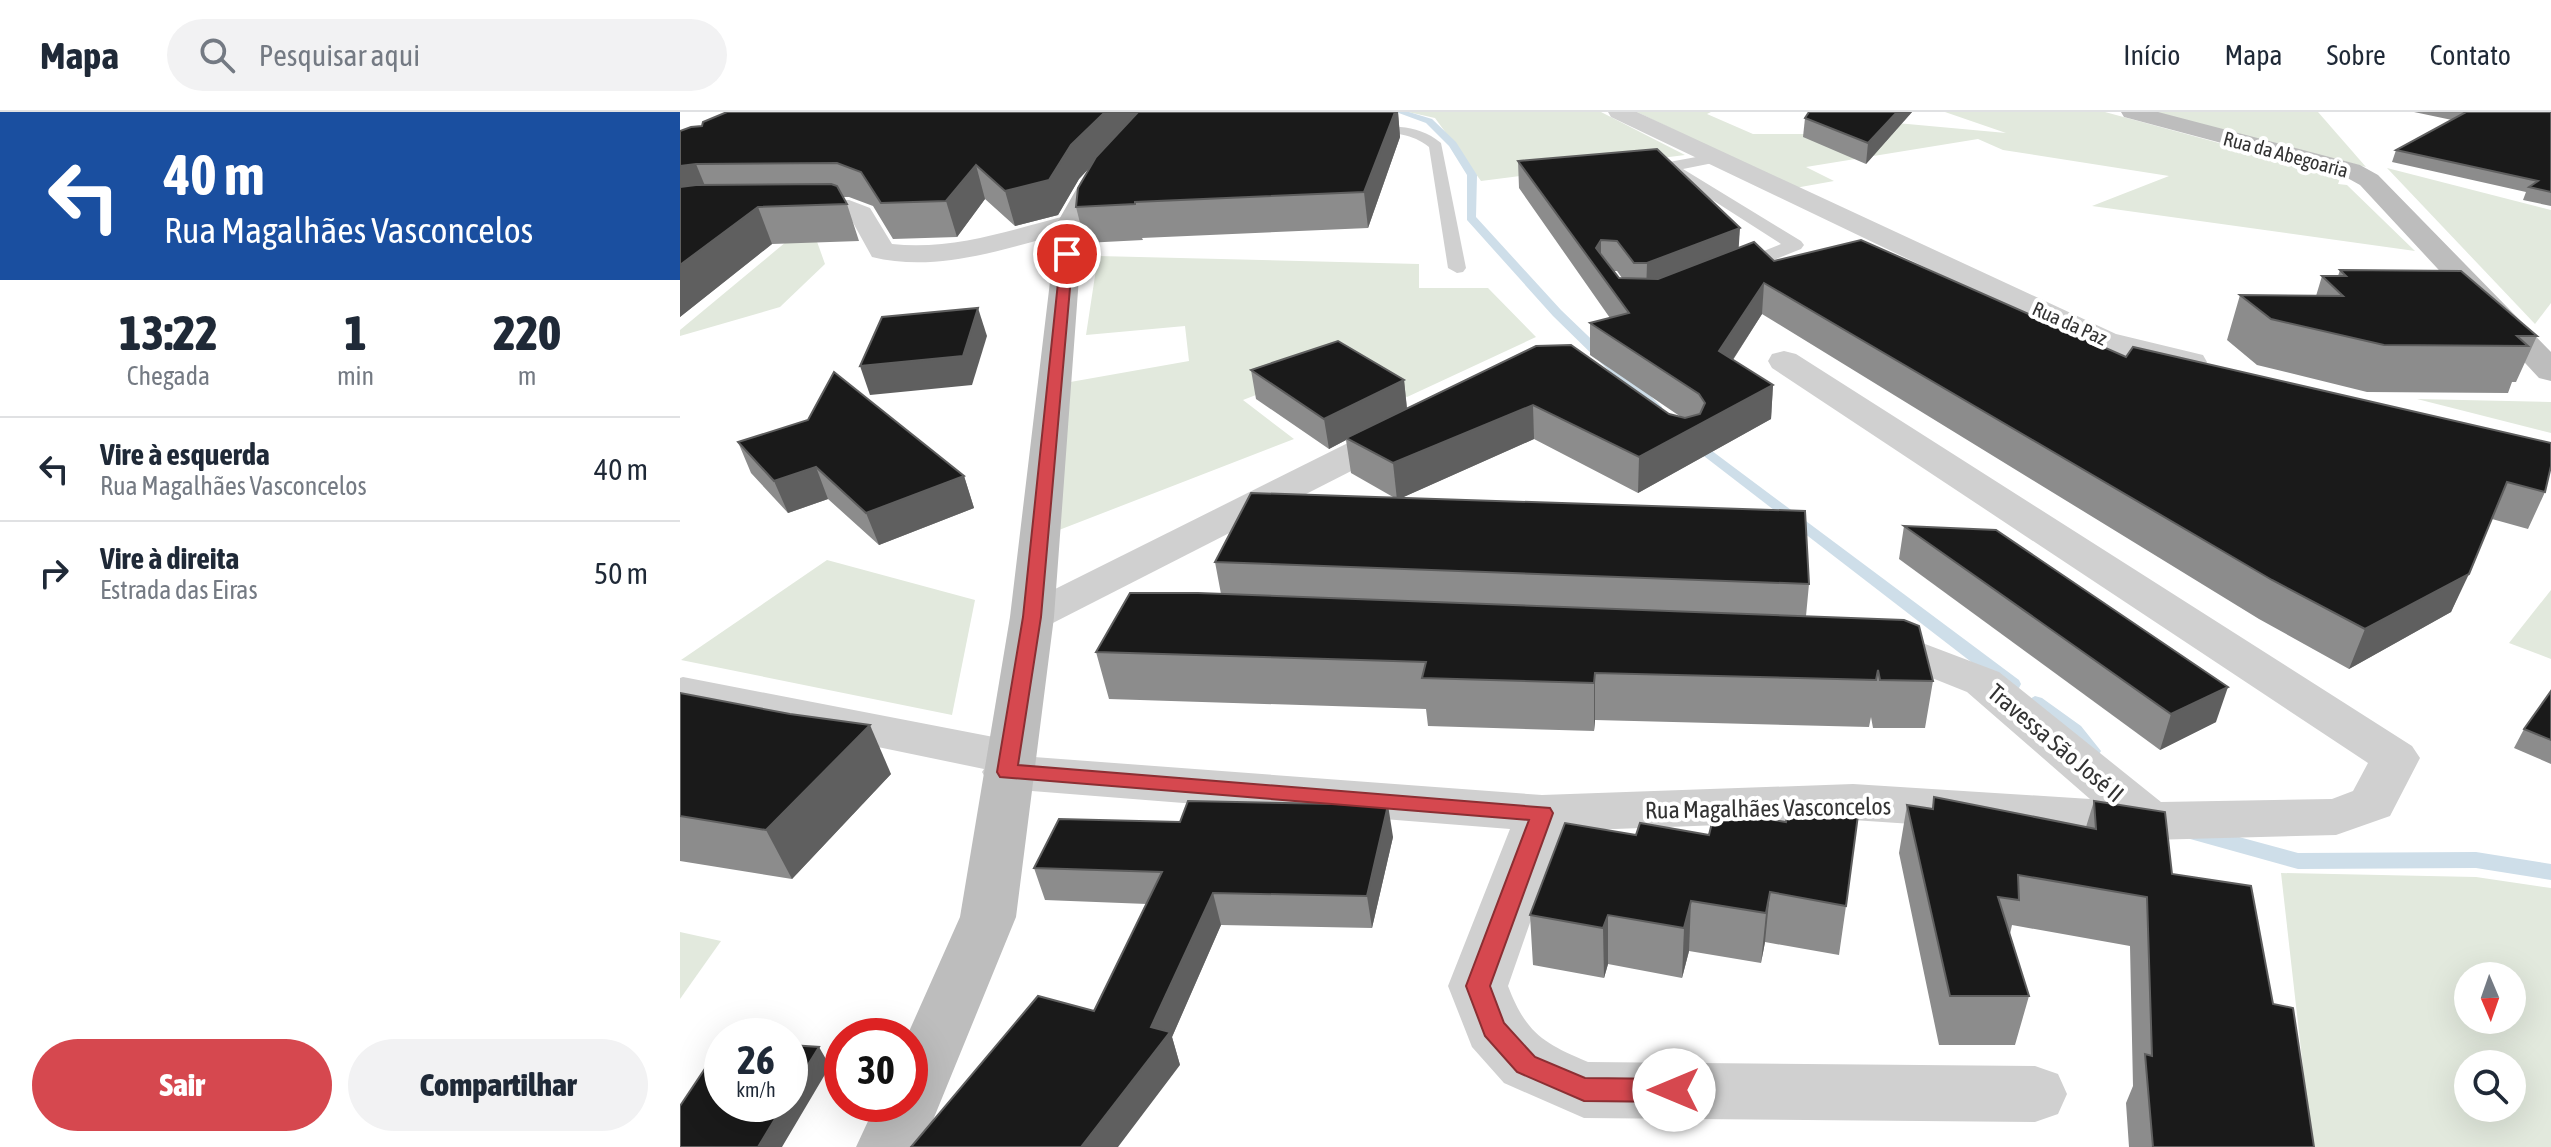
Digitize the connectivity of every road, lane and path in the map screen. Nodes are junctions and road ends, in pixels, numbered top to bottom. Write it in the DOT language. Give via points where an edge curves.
graph roads {
  1 [pos="1158,112"];
  2 [pos="1327,112"];
  3 [pos="1619,112"];
  4 [pos="2132,112"];
  5 [pos="1718,158"];
  6 [pos="680,214"];
  7 [pos="1070,223"];
  8 [pos="1457,268"];
  9 [pos="1722,274"];
  10 [pos="1784,361"];
  11 [pos="2225,371"];
  12 [pos="2551,371"];
  13 [pos="1427,417"];
  14 [pos="1032,617"];
  15 [pos="1825,647"];
  16 [pos="683,692"];
  17 [pos="1008,764"];
  18 [pos="1542,813"];
  19 [pos="2150,821"];
  20 [pos="928,1060"];
  21 [pos="2035,1094"];
  22 [pos="901,1122"];
  23 [pos="889,1147"];
  1 -- 7 [label="street" via="1090,186"];
  2 -- 8 [label="lane" via="1347,125 1411,132 1436,146"];
  3 -- 5 [label="street, Rua da Paz"];
  4 -- 12 [label="street, Rua da Abegoaria" via="2351,170 2369,180"];
  5 -- 9 [label="lane" via="1669,167 1795,245"];
  5 -- 11 [label="street, Rua da Paz" via="2105,341"];
  6 -- 7 [label="street" via="849,208 861,214 882,251 899,255 950,252"];
  7 -- 14 [label="street"];
  10 -- 19 [label="street, Rua Magalhães Vasconcelos" via="2395,758 2372,803 2336,817"];
  13 -- 14 [label="street"];
  14 -- 17 [label="street"];
  15 -- 19 [label="street, Travessa São José II" via="1904,650 1983,682"];
  16 -- 17 [label="street, Rua Magalhães Vasconcelos"];
  17 -- 18 [label="street, Rua Magalhães Vasconcelos"];
  17 -- 20 [label="street" via="988,917"];
  18 -- 19 [label="street, Rua Magalhães Vasconcelos" via="1853,802"];
  18 -- 21 [label="street" via="1478,986 1494,1029 1526,1064 1584,1090"];
  22 -- 23 [label="street"];
}
